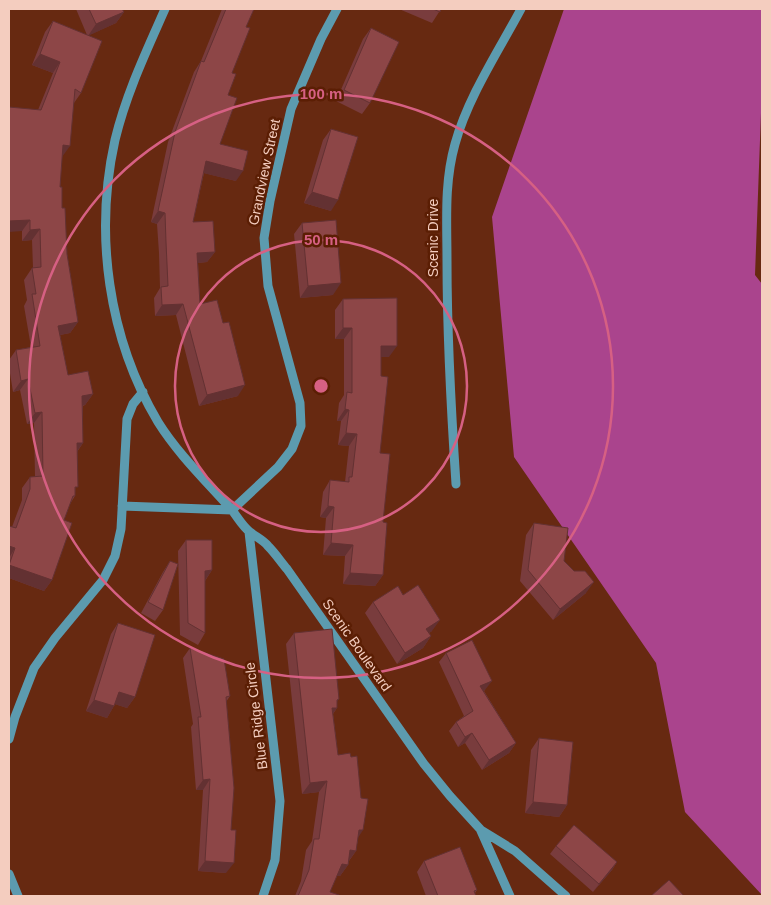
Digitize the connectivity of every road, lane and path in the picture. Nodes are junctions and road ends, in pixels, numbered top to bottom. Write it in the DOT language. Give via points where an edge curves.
graph roads {
  1 [pos="165,9"];
  2 [pos="337,9"];
  3 [pos="521,9"];
  4 [pos="143,392"];
  5 [pos="456,484"];
  6 [pos="122,506"];
  7 [pos="232,510"];
  8 [pos="249,532"];
  9 [pos="9,739"];
  10 [pos="480,830"];
  11 [pos="9,874"];
  12 [pos="18,896"];
  13 [pos="263,896"];
  14 [pos="510,896"];
  15 [pos="566,896"];
  1 -- 4 [label="street, Scenic Boulevard" via="126,104 106,198 106,253 117,320"];
  2 -- 7 [label="street, Grandview Street" via="291,109 264,238 268,286 300,403 301,426 292,449 278,467"];
  3 -- 5 [label="street, Scenic Drive" via="466,115 455,142 449,171 448,343"];
  4 -- 6 [label="street" via="126,419"];
  4 -- 7 [label="street, Scenic Boulevard" via="158,422"];
  6 -- 7 [label="street"];
  6 -- 9 [label="street" via="115,556 103,580 38,662 24,691"];
  7 -- 8 [label="street, Scenic Boulevard"];
  8 -- 10 [label="street, Scenic Boulevard" via="268,545 287,569 424,764"];
  8 -- 13 [label="street, Blue Ridge Circle" via="280,801 275,860"];
  10 -- 14 [label="street"];
  10 -- 15 [label="street, Scenic Boulevard" via="515,851"];
  11 -- 12 [label="street"];
}
